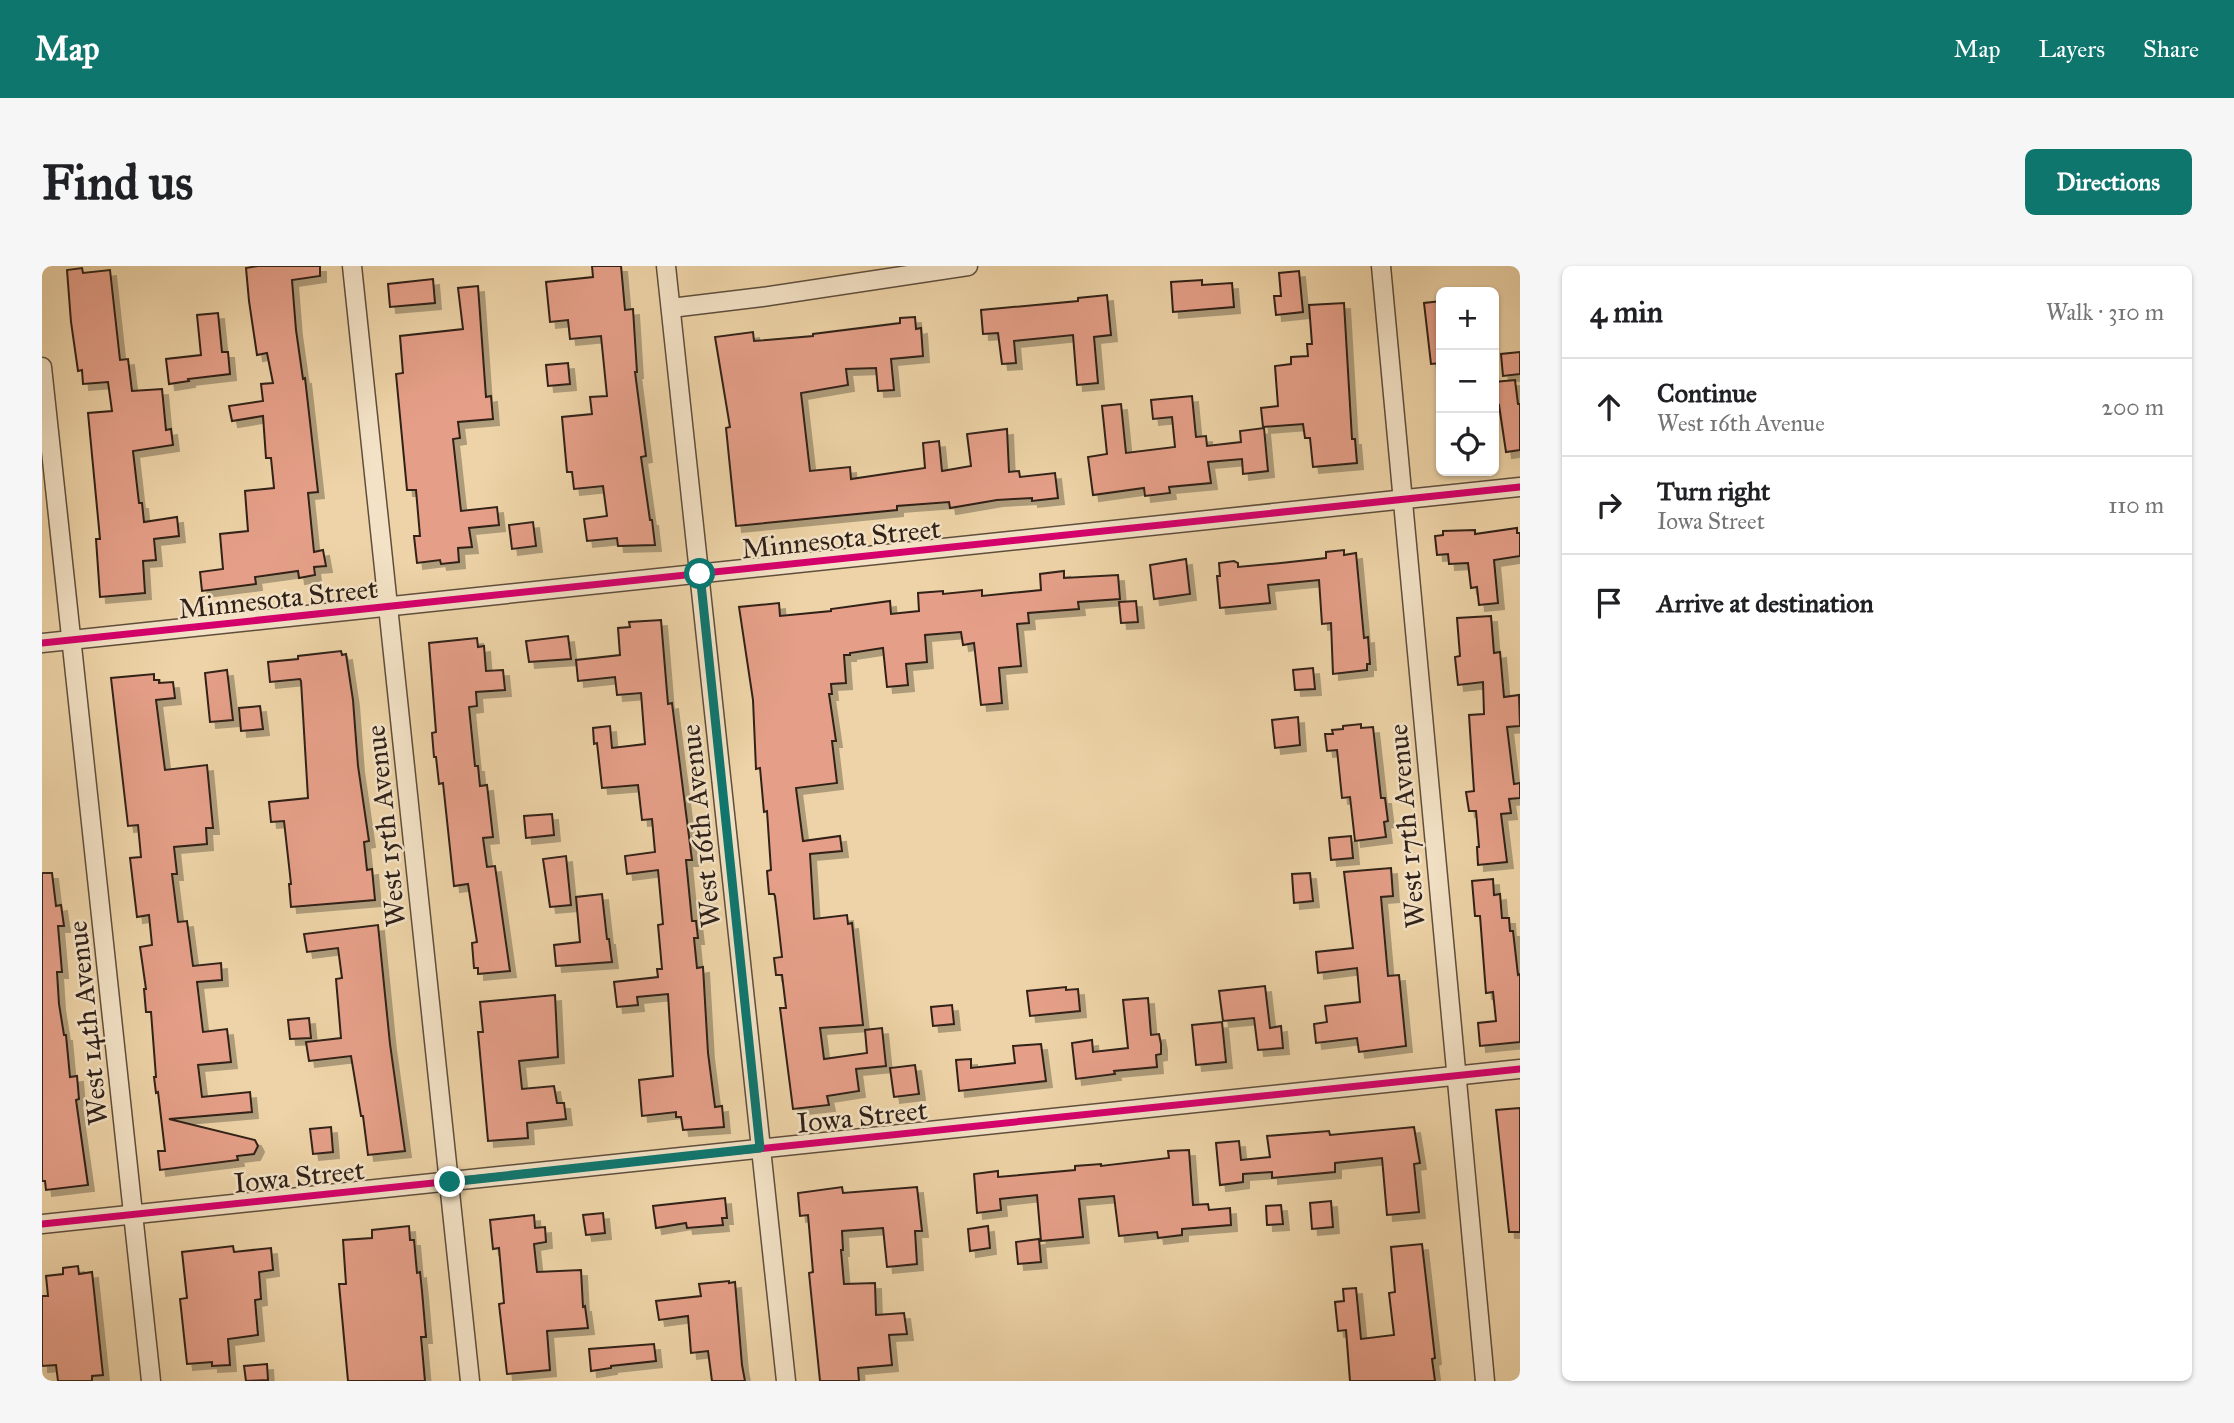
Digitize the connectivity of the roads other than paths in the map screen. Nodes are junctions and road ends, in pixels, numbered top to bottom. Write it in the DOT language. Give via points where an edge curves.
graph roads {
  1 [pos="352,266"];
  2 [pos="666,266"];
  3 [pos="968,266"];
  4 [pos="1381,266"];
  5 [pos="671,308"];
  6 [pos="42,367"];
  7 [pos="1520,486"];
  8 [pos="1402,499"];
  9 [pos="700,574"];
  10 [pos="387,608"];
  11 [pos="73,640"];
  12 [pos="42,643"];
  13 [pos="1520,1069"];
  14 [pos="1456,1076"];
  15 [pos="760,1148"];
  16 [pos="450,1182"];
  17 [pos="133,1214"];
  18 [pos="42,1224"];
  19 [pos="151,1381"];
  20 [pos="471,1381"];
  21 [pos="786,1381"];
  22 [pos="1485,1381"];
  1 -- 10 [label="street, West 15th Avenue"];
  2 -- 5 [label="street, West 16th Avenue"];
  3 -- 5 [label="street"];
  4 -- 8 [label="street, West 17th Avenue"];
  5 -- 9 [label="street, West 16th Avenue"];
  6 -- 11 [label="street, West 14th Avenue"];
  7 -- 8 [label="street, Minnesota Street"];
  8 -- 9 [label="street, Minnesota Street"];
  8 -- 14 [label="street, West 17th Avenue"];
  9 -- 10 [label="street, Minnesota Street"];
  9 -- 15 [label="street, West 16th Avenue"];
  10 -- 11 [label="street, Minnesota Street"];
  10 -- 16 [label="street, West 15th Avenue"];
  11 -- 12 [label="street, Minnesota Street"];
  11 -- 17 [label="street, West 14th Avenue"];
  13 -- 14 [label="street, Iowa Street"];
  14 -- 15 [label="street, Iowa Street"];
  14 -- 22 [label="street, West 17th Avenue"];
  15 -- 16 [label="street, Iowa Street"];
  15 -- 21 [label="street, West 16th Avenue"];
  16 -- 17 [label="street, Iowa Street"];
  16 -- 20 [label="street, West 15th Avenue"];
  17 -- 18 [label="street, Iowa Street"];
  17 -- 19 [label="street, West 14th Avenue"];
}
